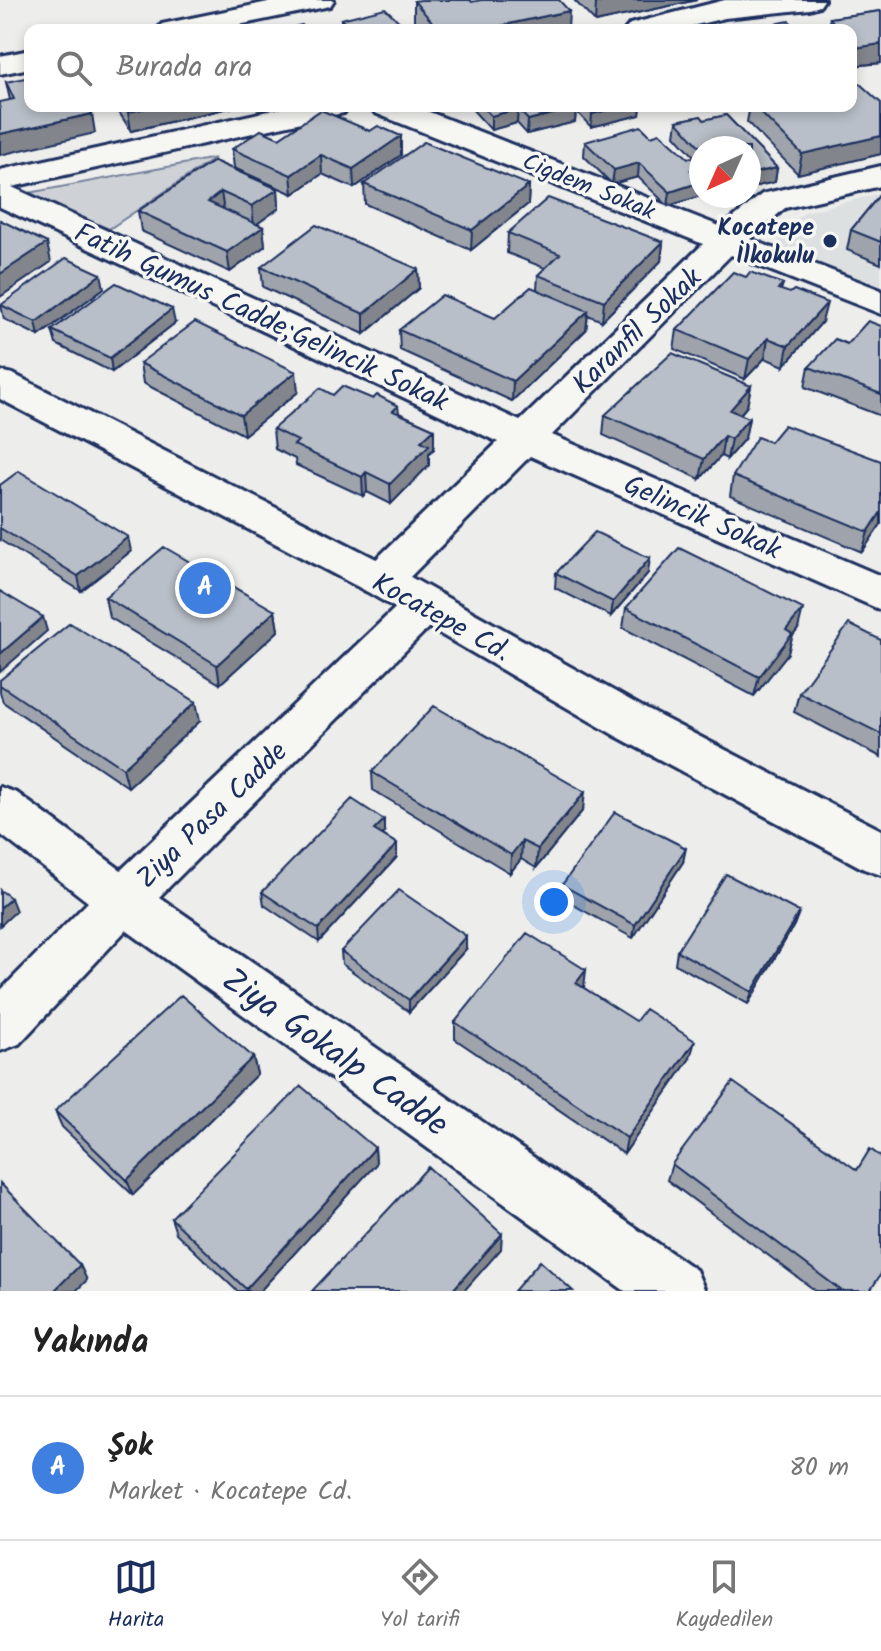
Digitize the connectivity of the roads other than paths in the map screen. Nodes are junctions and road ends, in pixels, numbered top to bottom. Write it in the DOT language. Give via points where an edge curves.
graph roads {
  1 [pos="320,0"];
  2 [pos="810,0"];
  3 [pos="202,24"];
  4 [pos="664,24"];
  5 [pos="24,60"];
  6 [pos="0,65"];
  7 [pos="306,112"];
  8 [pos="401,112"];
  9 [pos="881,176"];
  10 [pos="0,180"];
  11 [pos="0,194"];
  12 [pos="726,241"];
  13 [pos="881,303"];
  14 [pos="0,383"];
  15 [pos="524,438"];
  16 [pos="381,580"];
  17 [pos="881,594"];
  18 [pos="425,605"];
  19 [pos="0,807"];
  20 [pos="881,854"];
  21 [pos="123,900"];
  22 [pos="0,1027"];
  23 [pos="675,1291"];
  1 -- 3 [label="street"];
  2 -- 4 [label="street" via="725,9"];
  5 -- 6 [label="street"];
  7 -- 10 [label="street"];
  8 -- 12 [label="street, Cigdem Sokak"];
  9 -- 12 [label="street, Karanfil Sokak" via="774,201"];
  11 -- 15 [label="street, Fatih Gumus Cadde;Gelincik Sokak"];
  12 -- 13 [label="street, Cigdem Sokak"];
  12 -- 15 [label="street, Karanfil Sokak"];
  14 -- 16 [label="street, Kocatepe Cd."];
  15 -- 16 [label="street, Karanfil Sokak"];
  15 -- 17 [label="street, Gelincik Sokak"];
  16 -- 18 [label="street, Kocatepe Cd."];
  18 -- 20 [label="street, Kocatepe Cd." via="630,722"];
  18 -- 21 [label="street, Ziya Pasa Cadde"];
  19 -- 21 [label="street, Ziya Gokalp Cadde"];
  21 -- 22 [label="street, Ziya Pasa Cadde"];
  21 -- 23 [label="street, Ziya Gokalp Cadde"];
}
